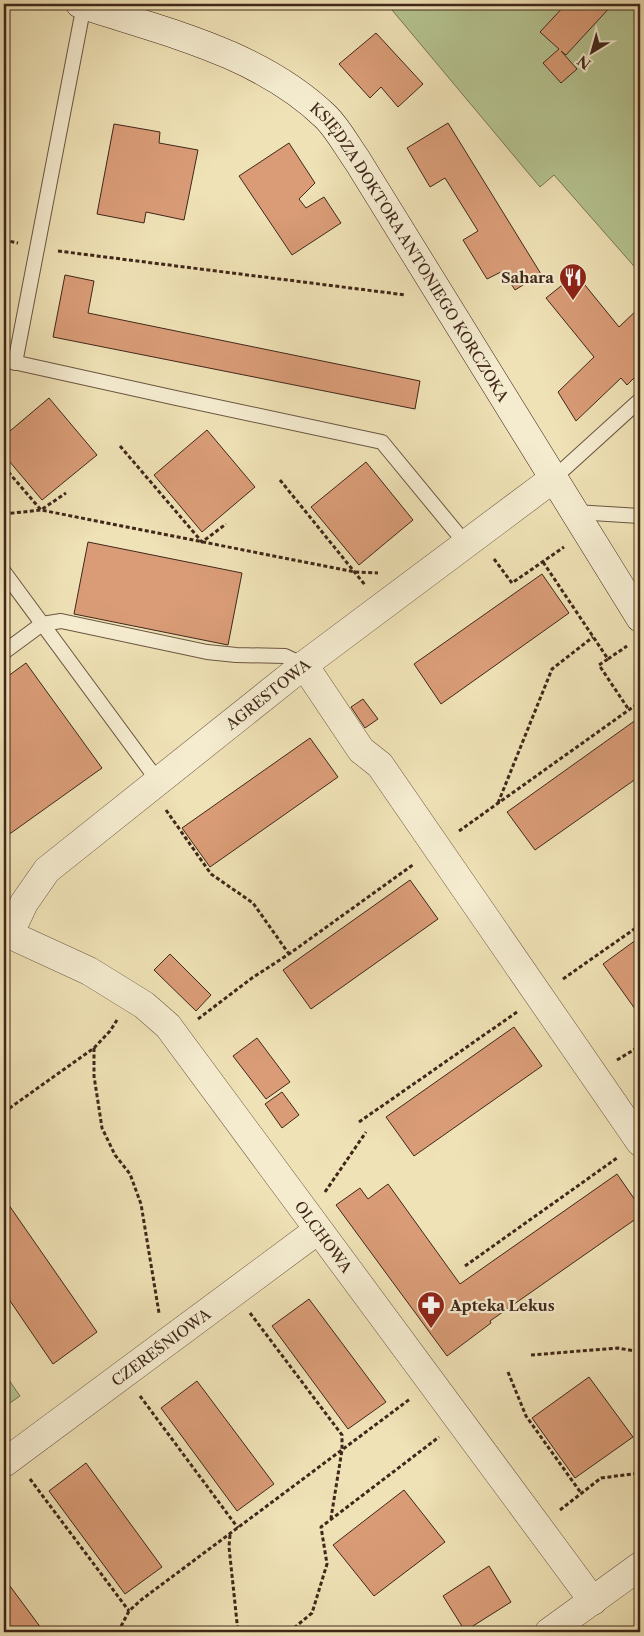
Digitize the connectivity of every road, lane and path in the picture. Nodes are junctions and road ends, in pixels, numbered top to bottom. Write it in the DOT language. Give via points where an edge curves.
graph roads {
  1 [pos="83,5"];
  2 [pos="4,240"];
  3 [pos="37,247"];
  4 [pos="407,295"];
  5 [pos="9,362"];
  6 [pos="640,400"];
  7 [pos="120,446"];
  8 [pos="4,466"];
  9 [pos="554,478"];
  10 [pos="280,480"];
  11 [pos="66,493"];
  12 [pos="41,510"];
  13 [pos="574,512"];
  14 [pos="4,514"];
  15 [pos="640,516"];
  16 [pos="226,524"];
  17 [pos="202,542"];
  18 [pos="466,544"];
  19 [pos="565,547"];
  20 [pos="491,556"];
  21 [pos="543,562"];
  22 [pos="4,572"];
  23 [pos="355,572"];
  24 [pos="384,573"];
  25 [pos="370,590"];
  26 [pos="640,618"];
  27 [pos="42,624"];
  28 [pos="594,637"];
  29 [pos="627,646"];
  30 [pos="4,652"];
  31 [pos="608,659"];
  32 [pos="304,666"];
  33 [pos="640,702"];
  34 [pos="629,710"];
  35 [pos="158,780"];
  36 [pos="498,804"];
  37 [pos="164,807"];
  38 [pos="429,853"];
  39 [pos="640,925"];
  40 [pos="6,934"];
  41 [pos="289,954"];
  42 [pos="539,996"];
  43 [pos="118,1019"];
  44 [pos="191,1025"];
  45 [pos="94,1048"];
  46 [pos="4,1112"];
  47 [pos="359,1122"];
  48 [pos="366,1132"];
  49 [pos="640,1142"];
  50 [pos="320,1199"];
  51 [pos="318,1230"];
  52 [pos="465,1266"];
  53 [pos="247,1309"];
  54 [pos="162,1346"];
  55 [pos="640,1352"];
  56 [pos="531,1355"];
  57 [pos="508,1372"];
  58 [pos="136,1391"];
  59 [pos="411,1398"];
  60 [pos="440,1437"];
  61 [pos="342,1450"];
  62 [pos="14,1468"];
  63 [pos="640,1473"];
  64 [pos="580,1493"];
  65 [pos="559,1510"];
  66 [pos="331,1519"];
  67 [pos="238,1528"];
  68 [pos="230,1534"];
  69 [pos="640,1566"];
  70 [pos="593,1601"];
  71 [pos="129,1611"];
  72 [pos="118,1632"];
  73 [pos="238,1632"];
  74 [pos="289,1632"];
  75 [pos="550,1632"];
  1 -- 3 [label="lane"];
  1 -- 9 [label="street, KSIĘDZA DOKTORA ANTONIEGO KORCZOKA" via="240,59 293,89 328,118"];
  2 -- 3 [label="path"];
  3 -- 4 [label="path"];
  3 -- 5 [label="lane"];
  5 -- 18 [label="lane" via="382,442"];
  6 -- 9 [label="lane"];
  7 -- 17 [label="path"];
  8 -- 12 [label="path"];
  9 -- 13 [label="street, KSIĘDZA DOKTORA ANTONIEGO KORCZOKA"];
  9 -- 18 [label="street, AGRESTOWA"];
  10 -- 23 [label="path"];
  11 -- 12 [label="path"];
  12 -- 14 [label="path"];
  12 -- 17 [label="path"];
  13 -- 15 [label="lane"];
  13 -- 26 [label="street, KSIĘDZA DOKTORA ANTONIEGO KORCZOKA"];
  16 -- 17 [label="path"];
  17 -- 23 [label="path"];
  18 -- 32 [label="street, AGRESTOWA"];
  19 -- 21 [label="path"];
  20 -- 21 [label="path" via="512,583"];
  21 -- 28 [label="path"];
  22 -- 27 [label="lane"];
  23 -- 24 [label="path"];
  23 -- 25 [label="path"];
  27 -- 30 [label="lane"];
  27 -- 32 [label="lane" via="61,621 207,652 286,656"];
  27 -- 35 [label="lane"];
  28 -- 31 [label="path"];
  28 -- 36 [label="path" via="552,669"];
  29 -- 31 [label="path"];
  31 -- 34 [label="path" via="599,665"];
  32 -- 35 [label="street, AGRESTOWA"];
  32 -- 38 [label="street" via="361,750 380,765"];
  33 -- 34 [label="path"];
  34 -- 36 [label="path"];
  35 -- 40 [label="street, AGRESTOWA" via="47,870"];
  36 -- 38 [label="path"];
  37 -- 41 [label="path" via="211,874 253,903"];
  38 -- 41 [label="path"];
  38 -- 42 [label="street"];
  39 -- 42 [label="path"];
  40 -- 51 [label="street, OLCHOWA" via="88,971 144,1006 168,1026"];
  41 -- 44 [label="path"];
  42 -- 47 [label="path"];
  42 -- 49 [label="street"];
  43 -- 45 [label="path"];
  45 -- 46 [label="path"];
  45 -- 54 [label="path" via="94,1076 102,1128 115,1155 130,1174 140,1204"];
  48 -- 50 [label="path"];
  49 -- 52 [label="path"];
  51 -- 54 [label="street, CZEREŚNIOWA"];
  51 -- 70 [label="street, OLCHOWA"];
  53 -- 61 [label="path" via="342,1434"];
  54 -- 62 [label="street, CZEREŚNIOWA"];
  55 -- 56 [label="path" via="618,1348"];
  57 -- 64 [label="path" via="526,1416"];
  58 -- 67 [label="path"];
  59 -- 61 [label="path"];
  60 -- 66 [label="path"];
  61 -- 66 [label="path"];
  61 -- 67 [label="path"];
  62 -- 71 [label="path"];
  63 -- 64 [label="path" via="601,1478"];
  64 -- 65 [label="path"];
  66 -- 74 [label="path" via="321,1527 327,1564 312,1613"];
  67 -- 68 [label="path"];
  68 -- 71 [label="path"];
  68 -- 73 [label="path"];
  69 -- 70 [label="street"];
  70 -- 75 [label="street"];
  71 -- 72 [label="path"];
}
